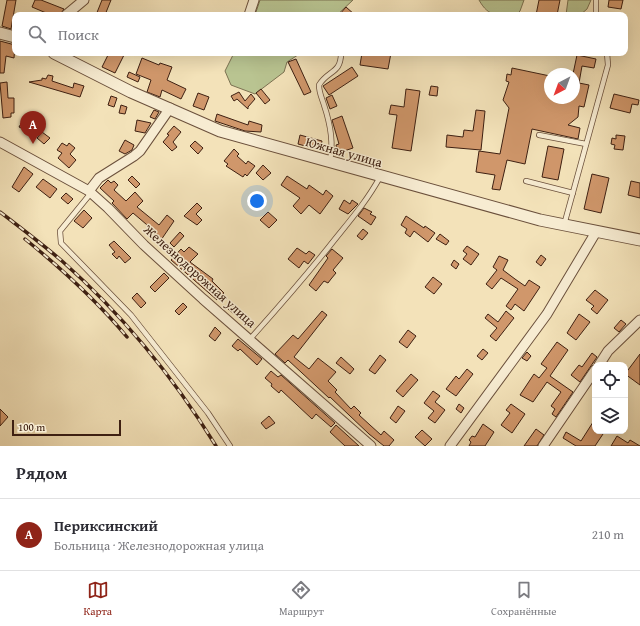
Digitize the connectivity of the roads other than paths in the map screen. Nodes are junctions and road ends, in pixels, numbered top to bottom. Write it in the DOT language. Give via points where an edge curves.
graph roads {
  1 [pos="84,0"];
  2 [pos="254,0"];
  3 [pos="596,0"];
  4 [pos="70,12"];
  5 [pos="250,12"];
  6 [pos="596,12"];
  7 [pos="0,33"];
  8 [pos="12,36"];
  9 [pos="60,56"];
  10 [pos="341,56"];
  11 [pos="607,56"];
  12 [pos="170,108"];
  13 [pos="539,135"];
  14 [pos="0,142"];
  15 [pos="586,144"];
  16 [pos="329,162"];
  17 [pos="380,176"];
  18 [pos="526,181"];
  19 [pos="90,192"];
  20 [pos="573,193"];
  21 [pos="564,225"];
  22 [pos="596,232"];
  23 [pos="640,240"];
  24 [pos="640,320"];
  25 [pos="250,339"];
  26 [pos="600,362"];
  27 [pos="592,374"];
  28 [pos="230,446"];
  29 [pos="371,446"];
  30 [pos="450,446"];
  31 [pos="543,446"];
  1 -- 4 [label="street"];
  2 -- 5 [label="street"];
  3 -- 6 [label="lane"];
  7 -- 8 [label="street"];
  9 -- 12 [label="street, Южная улица"];
  10 -- 16 [label="lane" via="336,71 319,85 331,132 332,152"];
  11 -- 15 [label="lane" via="608,66"];
  12 -- 16 [label="street, Южная улица" via="220,131"];
  12 -- 19 [label="street" via="137,154 99,178"];
  13 -- 15 [label="lane"];
  14 -- 19 [label="street, Железнодорожная улица"];
  15 -- 20 [label="lane"];
  16 -- 17 [label="street, Южная улица"];
  17 -- 21 [label="street, Южная улица"];
  17 -- 25 [label="lane" via="371,193 288,298"];
  18 -- 20 [label="lane"];
  19 -- 25 [label="street, Железнодорожная улица" via="144,245"];
  19 -- 28 [label="lane" via="60,231 61,243 131,315 208,413"];
  20 -- 21 [label="lane"];
  21 -- 22 [label="street, Южная улица"];
  22 -- 23 [label="street, Южная улица"];
  22 -- 30 [label="street" via="547,314"];
  24 -- 26 [label="street"];
  25 -- 29 [label="street, Железнодорожная улица"];
  27 -- 31 [label="street"];
}
